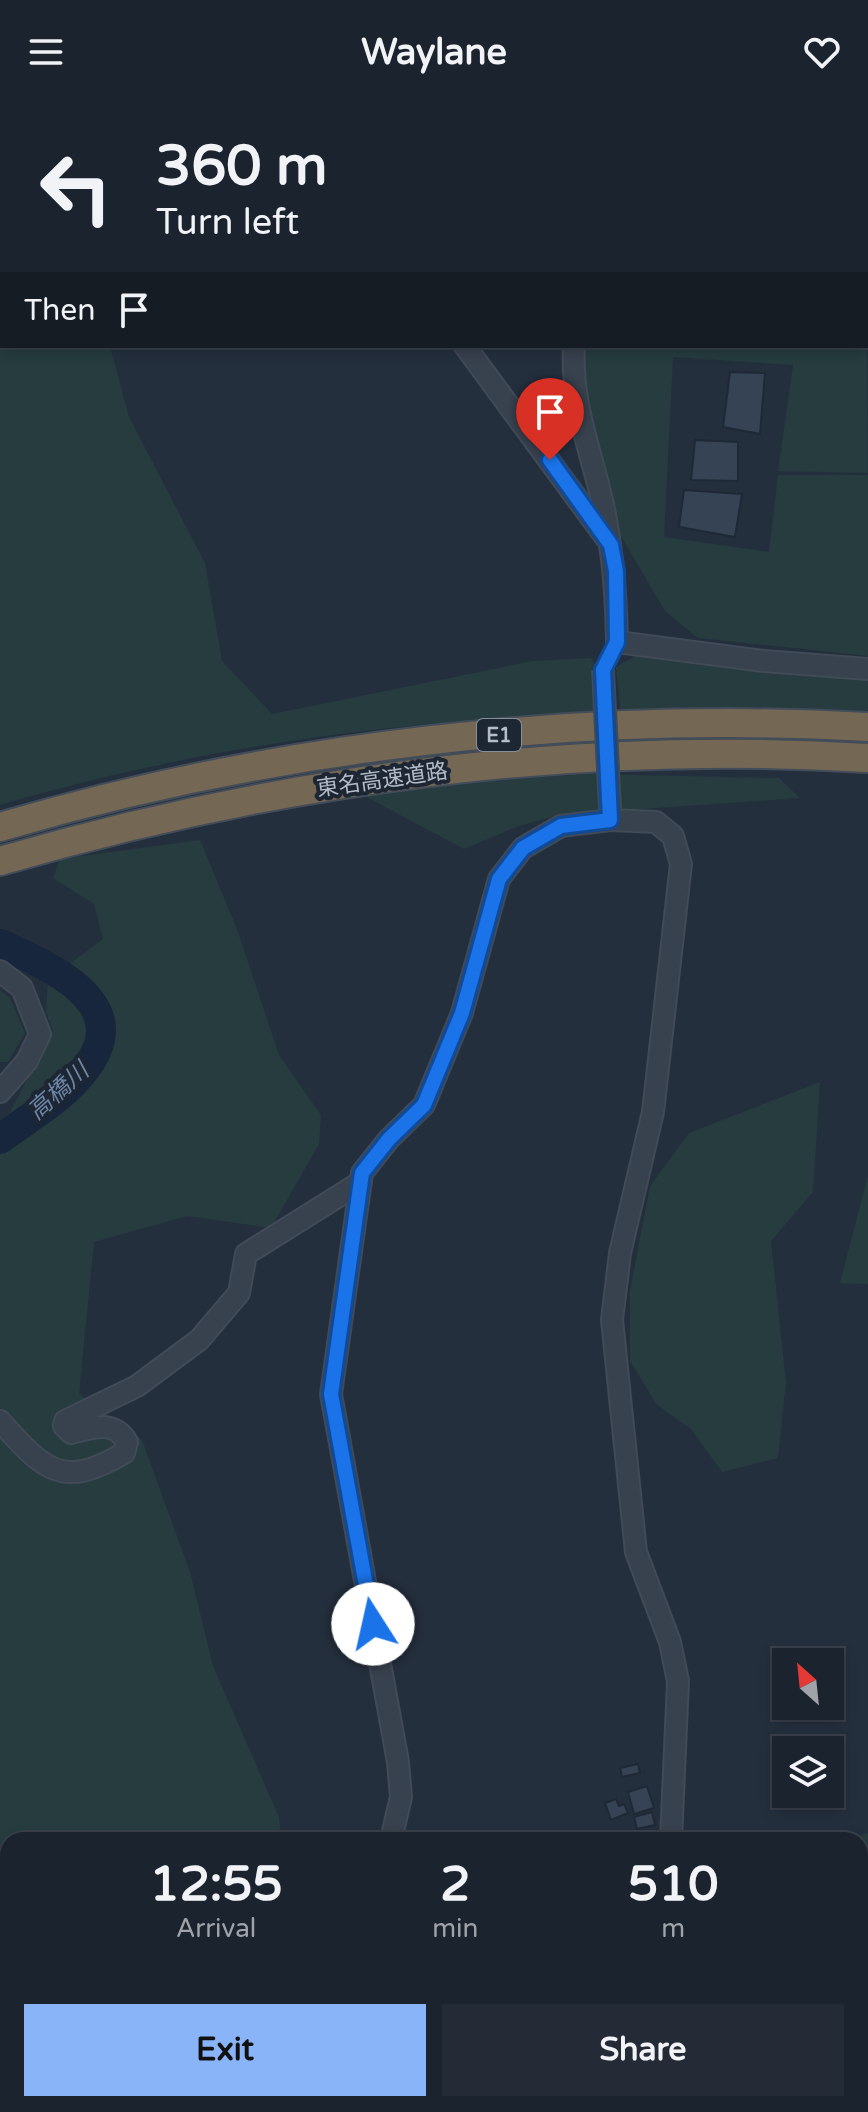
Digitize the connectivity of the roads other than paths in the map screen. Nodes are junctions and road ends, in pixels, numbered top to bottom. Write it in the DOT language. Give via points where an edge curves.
graph roads {
  1 [pos="466,348"];
  2 [pos="574,348"];
  3 [pos="611,545"];
  4 [pos="617,642"];
  5 [pos="868,669"];
  6 [pos="868,727"];
  7 [pos="868,758"];
  8 [pos="610,815"];
  9 [pos="0,827"];
  10 [pos="0,861"];
  11 [pos="0,971"];
  12 [pos="0,1092"];
  13 [pos="361,1182"];
  14 [pos="0,1421"];
  15 [pos="393,1832"];
  16 [pos="671,1832"];
  1 -- 3 [label="street"];
  2 -- 3 [label="street" via="580,425"];
  3 -- 4 [label="street"];
  4 -- 5 [label="street"];
  4 -- 8 [label="street, bridge" via="603,670"];
  6 -- 9 [label="highway, 東名高速道路 / E1" via="694,724 444,739 241,768"];
  7 -- 10 [label="highway, 東名高速道路 / E1" via="695,754 548,760 371,779 143,822"];
  8 -- 13 [label="street" via="561,826 523,848 499,879 462,1013 424,1105 389,1139 362,1173"];
  8 -- 16 [label="street" via="656,822 673,836 681,864 653,1112 620,1253 612,1320 636,1552 670,1642 678,1681"];
  11 -- 12 [label="street" via="22,988 40,1034 27,1061"];
  13 -- 14 [label="street" via="246,1254 239,1293 199,1340 137,1386 65,1421 71,1433 104,1425 122,1433 127,1442 124,1453 72,1474 53,1469 27,1450"];
  13 -- 15 [label="street" via="331,1394 398,1762 401,1797"];
}
